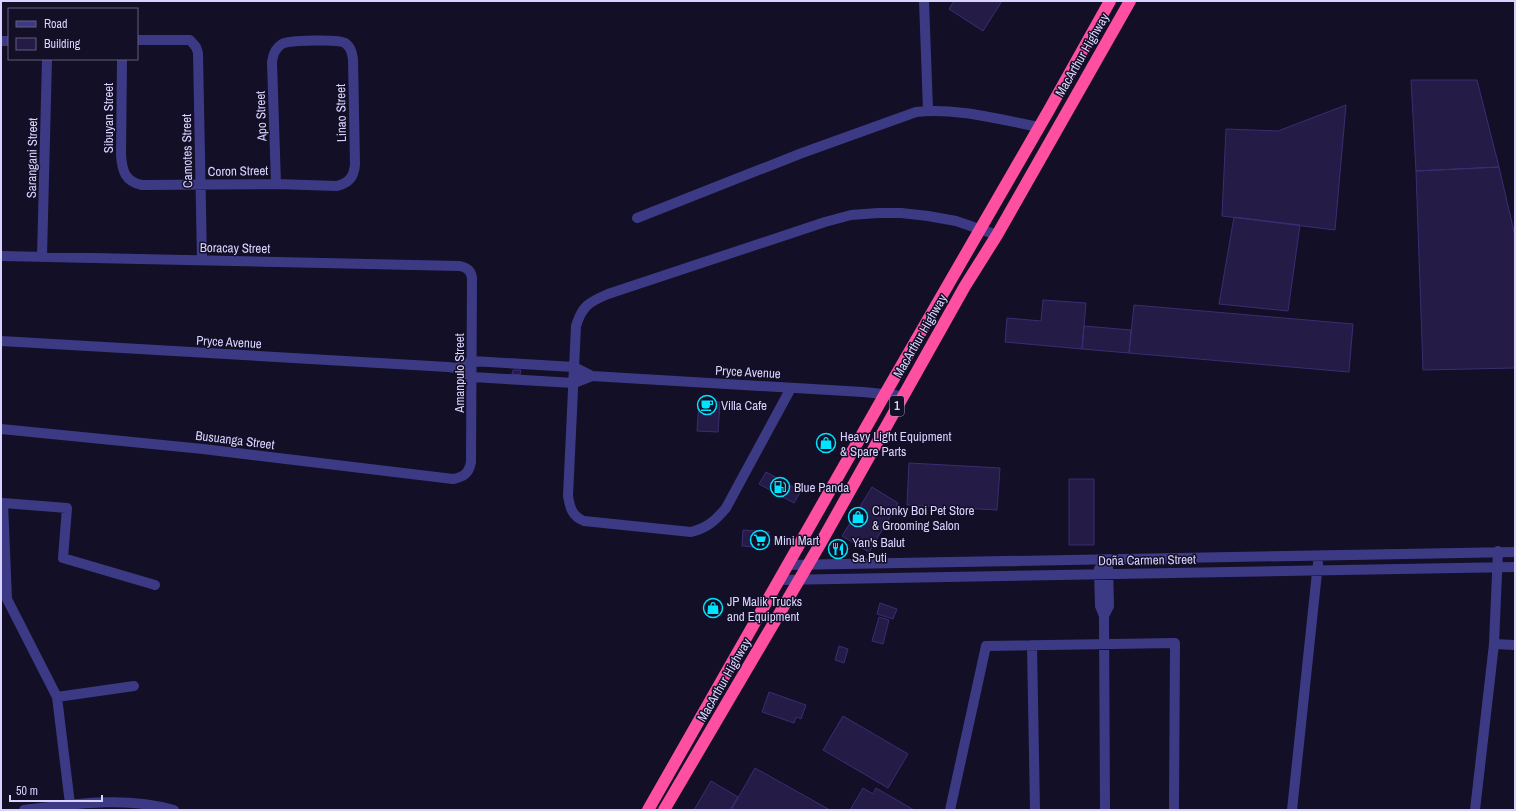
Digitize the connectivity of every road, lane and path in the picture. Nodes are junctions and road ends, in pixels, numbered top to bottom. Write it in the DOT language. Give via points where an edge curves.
graph roads {
  1 [pos="924,1"];
  2 [pos="1110,1"];
  3 [pos="1130,1"];
  4 [pos="138,40"];
  5 [pos="277,48"];
  6 [pos="47,60"];
  7 [pos="122,60"];
  8 [pos="928,110"];
  9 [pos="1040,127"];
  10 [pos="126,176"];
  11 [pos="351,179"];
  12 [pos="276,184"];
  13 [pos="200,185"];
  14 [pos="637,218"];
  15 [pos="981,230"];
  16 [pos="997,235"];
  17 [pos="1,256"];
  18 [pos="42,257"];
  19 [pos="202,260"];
  20 [pos="962,262"];
  21 [pos="468,269"];
  22 [pos="975,270"];
  23 [pos="1,341"];
  24 [pos="472,361"];
  25 [pos="574,367"];
  26 [pos="456,368"];
  27 [pos="592,376"];
  28 [pos="472,377"];
  29 [pos="574,383"];
  30 [pos="791,388"];
  31 [pos="885,394"];
  32 [pos="903,396"];
  33 [pos="1,429"];
  34 [pos="465,476"];
  35 [pos="1498,552"];
  36 [pos="1515,552"];
  37 [pos="1319,555"];
  38 [pos="1104,560"];
  39 [pos="787,565"];
  40 [pos="807,566"];
  41 [pos="1497,567"];
  42 [pos="1515,567"];
  43 [pos="1317,570"];
  44 [pos="1104,574"];
  45 [pos="779,580"];
  46 [pos="798,580"];
  47 [pos="155,585"];
  48 [pos="1104,644"];
  49 [pos="1494,644"];
  50 [pos="1032,645"];
  51 [pos="1515,645"];
  52 [pos="134,686"];
  53 [pos="57,697"];
  54 [pos="669,775"];
  55 [pos="680,783"];
  56 [pos="70,804"];
  57 [pos="24,810"];
  58 [pos="174,810"];
  59 [pos="648,810"];
  60 [pos="664,810"];
  61 [pos="950,810"];
  62 [pos="1035,810"];
  63 [pos="1106,810"];
  64 [pos="1174,810"];
  65 [pos="1292,810"];
  66 [pos="1475,810"];
  1 -- 8 [label="street"];
  2 -- 9 [label="highway, MacArthur Highway / 1"];
  3 -- 16 [label="highway, MacArthur Highway / 1"];
  4 -- 13 [label="street, Camotes Street" via="190,40 194,43 198,53"];
  5 -- 11 [label="street, Linao Street" via="286,42 335,41 341,41 350,48 353,59 355,164"];
  5 -- 12 [label="street, Apo Street" via="272,62"];
  6 -- 18 [label="street, Sarangani Street"];
  7 -- 10 [label="street, Sibuyan Street" via="120,155"];
  8 -- 9 [label="street" via="955,112"];
  8 -- 14 [label="street" via="909,114 808,150"];
  9 -- 15 [label="highway, MacArthur Highway / 1"];
  10 -- 13 [label="street, Coron Street" via="130,181 142,185"];
  11 -- 12 [label="street, Coron Street" via="337,186"];
  12 -- 13 [label="street, Coron Street"];
  13 -- 19 [label="street, Camotes Street"];
  15 -- 16 [label="street"];
  15 -- 20 [label="highway, MacArthur Highway / 1"];
  15 -- 25 [label="street" via="956,221 928,216 878,212 851,215 608,294 588,303 582,309 576,326"];
  16 -- 22 [label="highway, MacArthur Highway / 1"];
  17 -- 18 [label="street, Boracay Street"];
  18 -- 19 [label="street, Boracay Street"];
  19 -- 21 [label="street, Boracay Street" via="460,266"];
  20 -- 22 [label="highway"];
  20 -- 31 [label="highway, MacArthur Highway / 1"];
  21 -- 24 [label="street, Amanpulo Street" via="472,278"];
  22 -- 32 [label="highway, MacArthur Highway / 1"];
  23 -- 26 [label="street, Pryce Avenue"];
  24 -- 25 [label="street, Pryce Avenue"];
  24 -- 26 [label="street, Pryce Avenue"];
  24 -- 28 [label="street, Amanpulo Street"];
  25 -- 27 [label="street, Pryce Avenue"];
  25 -- 29 [label="street"];
  26 -- 28 [label="street, Pryce Avenue"];
  27 -- 29 [label="street, Pryce Avenue"];
  27 -- 30 [label="street, Pryce Avenue"];
  28 -- 29 [label="street, Pryce Avenue"];
  28 -- 34 [label="street, Amanpulo Street" via="471,462"];
  29 -- 30 [label="street" via="568,496 572,512 584,521 691,532 710,525 726,508"];
  30 -- 31 [label="street, Pryce Avenue"];
  31 -- 32 [label="street, Pryce Avenue"];
  31 -- 39 [label="highway, MacArthur Highway / 1"];
  32 -- 40 [label="highway, MacArthur Highway / 1"];
  33 -- 34 [label="street, Busuanga Street" via="453,478"];
  35 -- 36 [label="street, Doña Carmen Street"];
  35 -- 37 [label="street, Doña Carmen Street"];
  35 -- 41 [label="street"];
  37 -- 38 [label="street, Doña Carmen Street"];
  37 -- 43 [label="street"];
  38 -- 40 [label="street, Doña Carmen Street"];
  38 -- 44 [label="street"];
  39 -- 40 [label="street, Doña Carmen Street"];
  39 -- 45 [label="highway, MacArthur Highway / 1"];
  40 -- 46 [label="highway, MacArthur Highway / 1"];
  41 -- 42 [label="street, Doña Carmen Street"];
  41 -- 43 [label="street, Doña Carmen Street"];
  41 -- 49 [label="street"];
  43 -- 44 [label="street, Doña Carmen Street"];
  43 -- 65 [label="street"];
  44 -- 46 [label="street, Doña Carmen Street"];
  44 -- 48 [label="street" via="1109,606 1104,616"];
  45 -- 46 [label="street, Doña Carmen Street"];
  45 -- 54 [label="highway, MacArthur Highway / 1"];
  46 -- 55 [label="highway, MacArthur Highway / 1"];
  47 -- 53 [label="street" via="63,558 67,508 3,503 7,599"];
  48 -- 50 [label="street"];
  48 -- 63 [label="street"];
  48 -- 64 [label="street" via="1174,643"];
  49 -- 51 [label="street"];
  49 -- 66 [label="street"];
  50 -- 61 [label="street" via="986,646"];
  50 -- 62 [label="street"];
  52 -- 53 [label="street"];
  53 -- 56 [label="street"];
  54 -- 55 [label="highway"];
  54 -- 59 [label="highway, MacArthur Highway / 1"];
  55 -- 60 [label="highway, MacArthur Highway / 1"];
  56 -- 57 [label="street"];
  56 -- 58 [label="street" via="135,802"];
}
